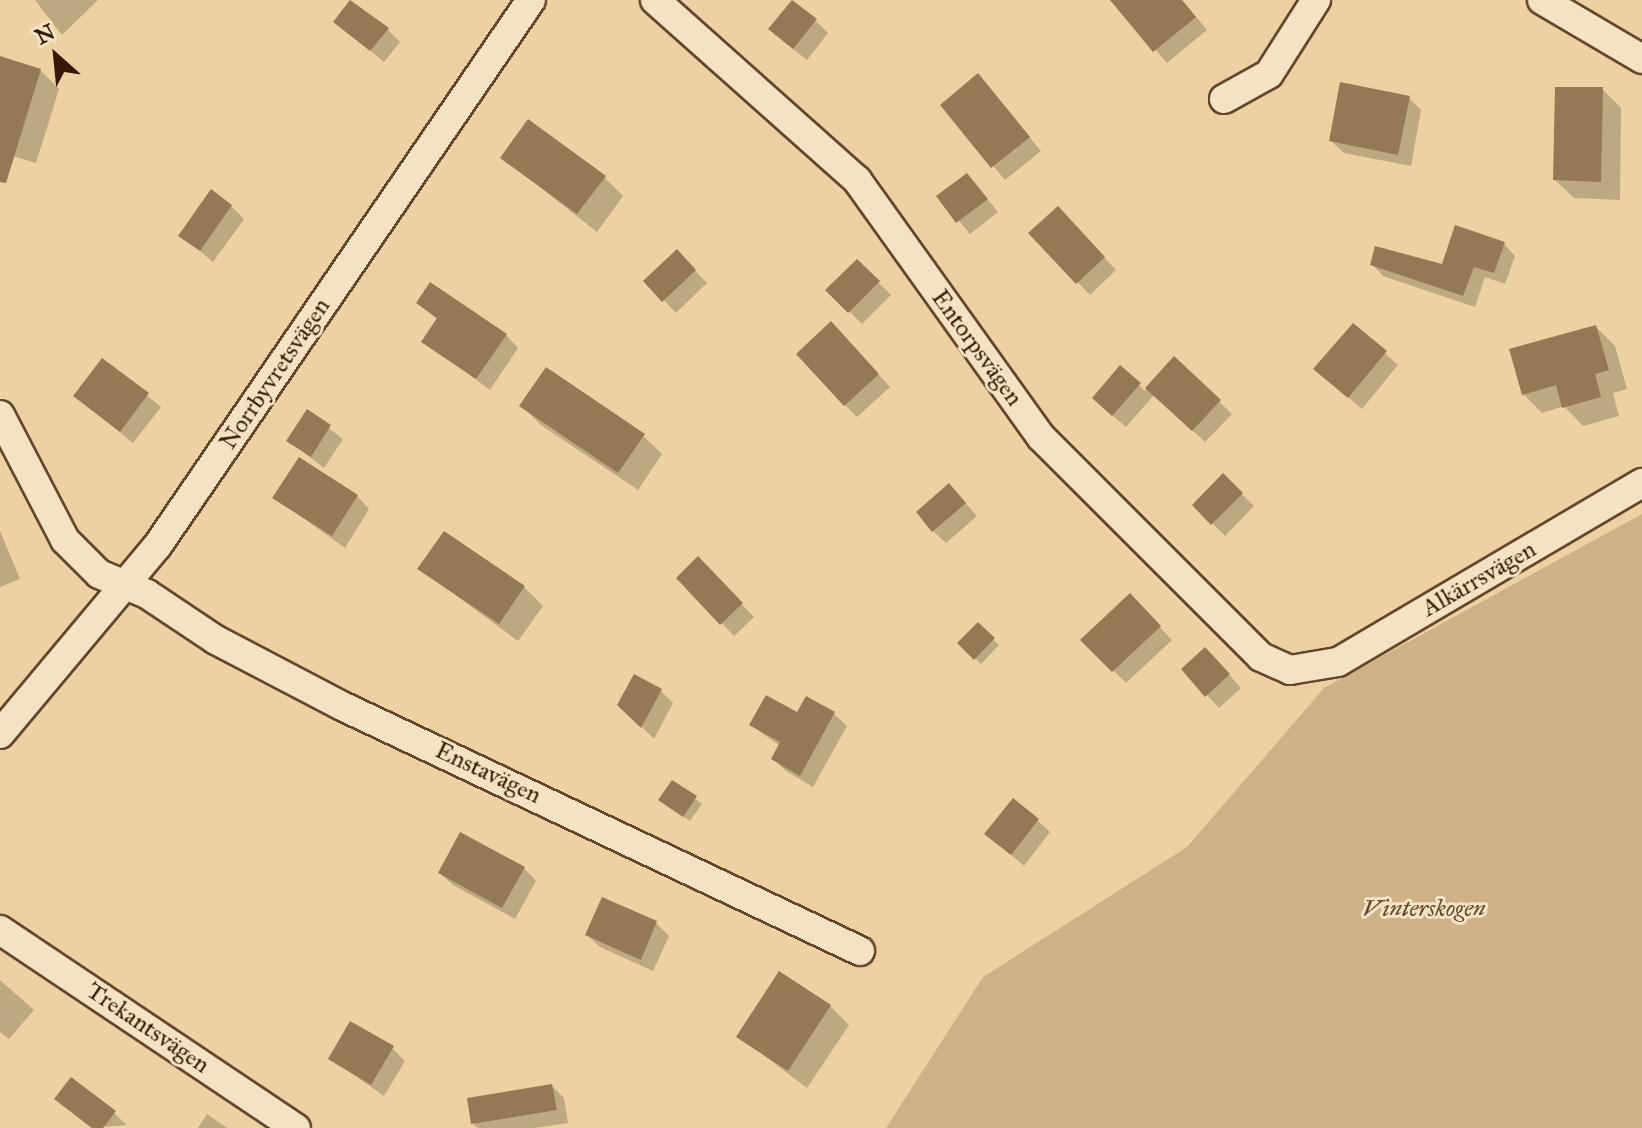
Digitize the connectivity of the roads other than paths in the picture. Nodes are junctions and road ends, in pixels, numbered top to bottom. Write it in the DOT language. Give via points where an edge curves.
graph roads {
  1 [pos="531,0"];
  2 [pos="655,0"];
  3 [pos="1316,0"];
  4 [pos="1542,0"];
  5 [pos="1642,59"];
  6 [pos="1224,99"];
  7 [pos="0,415"];
  8 [pos="1642,483"];
  9 [pos="121,587"];
  10 [pos="1314,669"];
  11 [pos="0,734"];
  12 [pos="0,930"];
  13 [pos="860,951"];
  14 [pos="296,1128"];
  1 -- 9 [label="street, Norrbyvretsvägen" via="158,545"];
  2 -- 10 [label="street, Entorpsvägen" via="857,180 1041,437 1091,492 1261,657 1290,670"];
  3 -- 6 [label="street" via="1269,74"];
  4 -- 5 [label="street"];
  7 -- 9 [label="street, Enstavägen" via="65,540 99,574"];
  8 -- 10 [label="street, Alkärrsvägen" via="1338,662"];
  9 -- 11 [label="street, Norrbyvretsvägen"];
  9 -- 13 [label="street, Enstavägen" via="147,594 216,640 342,706"];
  12 -- 14 [label="street, Trekantsvägen"];
}
